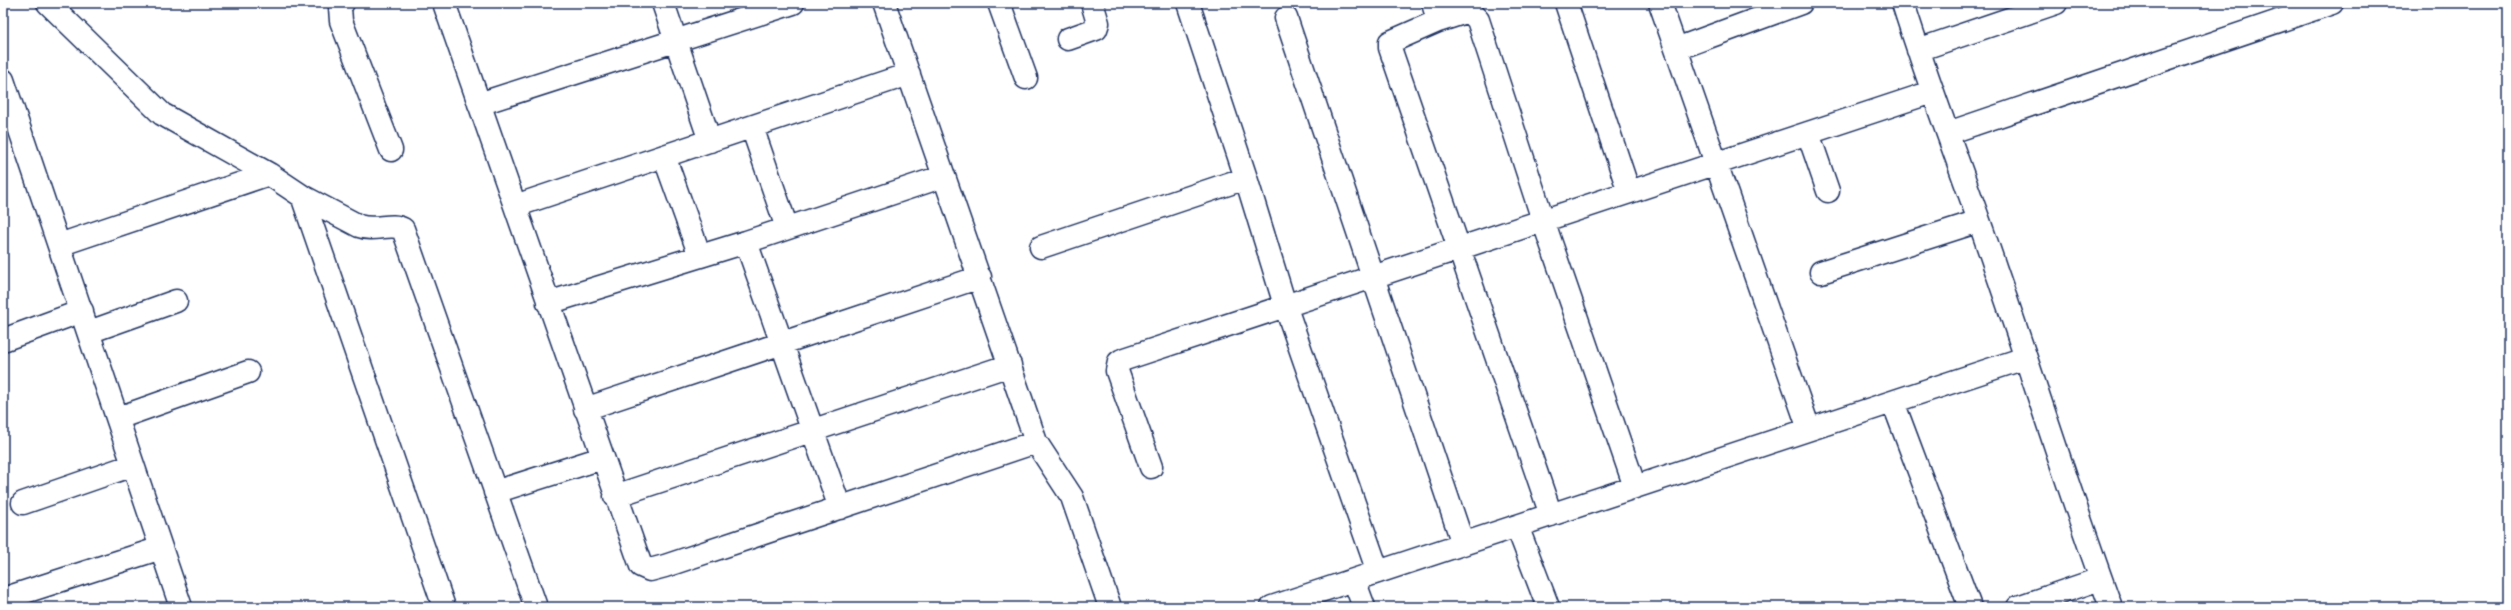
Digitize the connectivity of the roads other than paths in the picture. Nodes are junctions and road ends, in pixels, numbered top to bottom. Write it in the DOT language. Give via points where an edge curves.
graph roads {
  1 [pos="48,3"];
  2 [pos="343,3"];
  3 [pos="444,3"];
  4 [pos="662,3"];
  5 [pos="792,3"];
  6 [pos="884,3"];
  7 [pos="999,3"];
  8 [pos="1092,3"];
  9 [pos="1188,3"];
  10 [pos="1566,3"];
  11 [pos="1660,3"];
  12 [pos="1801,3"];
  13 [pos="1903,3"];
  14 [pos="2056,3"];
  15 [pos="2332,3"];
  16 [pos="1435,12"];
  17 [pos="1749,12"];
  18 [pos="1286,18"];
  19 [pos="1068,39"];
  20 [pos="675,41"];
  21 [pos="1676,49"];
  22 [pos="1918,50"];
  23 [pos="909,74"];
  24 [pos="1026,78"];
  25 [pos="3,80"];
  26 [pos="1932,92"];
  27 [pos="480,104"];
  28 [pos="752,127"];
  29 [pos="1808,133"];
  30 [pos="1948,133"];
  31 [pos="710,141"];
  32 [pos="391,150"];
  33 [pos="664,156"];
  34 [pos="1716,164"];
  35 [pos="269,174"];
  36 [pos="944,176"];
  37 [pos="1246,178"];
  38 [pos="1828,191"];
  39 [pos="1629,192"];
  40 [pos="302,196"];
  41 [pos="515,206"];
  42 [pos="1543,220"];
  43 [pos="1979,221"];
  44 [pos="787,228"];
  45 [pos="746,242"];
  46 [pos="59,245"];
  47 [pos="1041,248"];
  48 [pos="1458,248"];
  49 [pos="700,256"];
  50 [pos="1821,272"];
  51 [pos="980,277"];
  52 [pos="1372,277"];
  53 [pos="176,301"];
  54 [pos="548,303"];
  55 [pos="1286,305"];
  56 [pos="82,311"];
  57 [pos="90,332"];
  58 [pos="3,340"];
  59 [pos="782,342"];
  60 [pos="2025,358"];
  61 [pos="1010,365"];
  62 [pos="248,372"];
  63 [pos="1893,402"];
  64 [pos="585,409"];
  65 [pos="118,418"];
  66 [pos="1809,430"];
  67 [pos="813,431"];
  68 [pos="1036,442"];
  69 [pos="602,458"];
  70 [pos="133,465"];
  71 [pos="1151,467"];
  72 [pos="1635,487"];
  73 [pos="495,492"];
  74 [pos="615,496"];
  75 [pos="23,503"];
  76 [pos="840,508"];
  77 [pos="1551,515"];
  78 [pos="1517,526"];
  79 [pos="1463,544"];
  80 [pos="161,548"];
  81 [pos="1378,572"];
  82 [pos="2100,579"];
  83 [pos="1354,580"];
  84 [pos="3,599"];
  85 [pos="181,607"];
  86 [pos="444,607"];
  87 [pos="536,607"];
  88 [pos="1110,607"];
  89 [pos="1272,607"];
  90 [pos="1364,607"];
  91 [pos="1548,607"];
  92 [pos="1970,607"];
  93 [pos="2018,607"];
  94 [pos="2111,607"];
  1 -- 35 [label="street" via="162,114"];
  2 -- 32 [label="street" via="340,7 341,21"];
  3 -- 27 [label="street"];
  4 -- 20 [label="street"];
  5 -- 20 [label="street"];
  6 -- 23 [label="street"];
  7 -- 24 [label="street"];
  8 -- 19 [label="street" via="1098,23 1096,29"];
  9 -- 37 [label="street"];
  10 -- 39 [label="street"];
  11 -- 21 [label="street"];
  12 -- 17 [label="street"];
  13 -- 22 [label="street"];
  14 -- 22 [label="street"];
  15 -- 30 [label="street"];
  16 -- 42 [label="street" via="1469,11 1478,20"];
  16 -- 48 [label="street" via="1390,42 1390,48"];
  17 -- 21 [label="street"];
  18 -- 52 [label="street"];
  20 -- 27 [label="street"];
  20 -- 31 [label="street"];
  21 -- 34 [label="street"];
  22 -- 26 [label="street"];
  23 -- 28 [label="street"];
  23 -- 36 [label="street"];
  25 -- 46 [label="street"];
  26 -- 29 [label="street"];
  26 -- 30 [label="street"];
  27 -- 41 [label="street"];
  28 -- 31 [label="street"];
  28 -- 44 [label="street"];
  29 -- 34 [label="street"];
  29 -- 38 [label="street"];
  30 -- 43 [label="street"];
  31 -- 33 [label="street"];
  33 -- 41 [label="street"];
  33 -- 49 [label="street"];
  34 -- 39 [label="street"];
  34 -- 66 [label="street"];
  35 -- 40 [label="street"];
  35 -- 46 [label="street"];
  36 -- 44 [label="street"];
  36 -- 51 [label="street"];
  37 -- 47 [label="street"];
  37 -- 55 [label="street"];
  39 -- 42 [label="street"];
  40 -- 73 [label="street" via="369,230 398,226 403,229"];
  40 -- 86 [label="street"];
  41 -- 54 [label="street"];
  42 -- 48 [label="street"];
  42 -- 72 [label="street"];
  43 -- 50 [label="street"];
  43 -- 60 [label="street"];
  44 -- 45 [label="street"];
  45 -- 49 [label="street"];
  45 -- 59 [label="street"];
  46 -- 56 [label="street"];
  48 -- 52 [label="street"];
  48 -- 77 [label="street"];
  49 -- 54 [label="street"];
  51 -- 59 [label="street"];
  51 -- 61 [label="street"];
  52 -- 55 [label="street"];
  52 -- 79 [label="street"];
  53 -- 57 [label="street"];
  54 -- 64 [label="street"];
  55 -- 71 [label="street" via="1118,362 1117,371"];
  55 -- 81 [label="street"];
  56 -- 57 [label="street"];
  56 -- 58 [label="street"];
  57 -- 65 [label="street"];
  59 -- 64 [label="street"];
  59 -- 67 [label="street"];
  60 -- 63 [label="street"];
  60 -- 82 [label="street"];
  61 -- 67 [label="street"];
  61 -- 68 [label="street"];
  62 -- 65 [label="street"];
  63 -- 66 [label="street"];
  63 -- 92 [label="street"];
  64 -- 69 [label="street"];
  65 -- 70 [label="street"];
  66 -- 72 [label="street"];
  67 -- 74 [label="street"];
  67 -- 76 [label="street"];
  68 -- 76 [label="street"];
  68 -- 88 [label="street" via="1072,497"];
  69 -- 73 [label="street"];
  69 -- 74 [label="street"];
  70 -- 75 [label="street"];
  70 -- 80 [label="street"];
  72 -- 77 [label="street"];
  73 -- 87 [label="street"];
  74 -- 76 [label="street" via="638,563 650,570"];
  77 -- 78 [label="street"];
  78 -- 79 [label="street"];
  78 -- 91 [label="street"];
  79 -- 81 [label="street"];
  80 -- 84 [label="street"];
  80 -- 85 [label="street"];
  81 -- 83 [label="street"];
  82 -- 93 [label="street"];
  82 -- 94 [label="street"];
  83 -- 89 [label="street"];
  83 -- 90 [label="street"];
}
